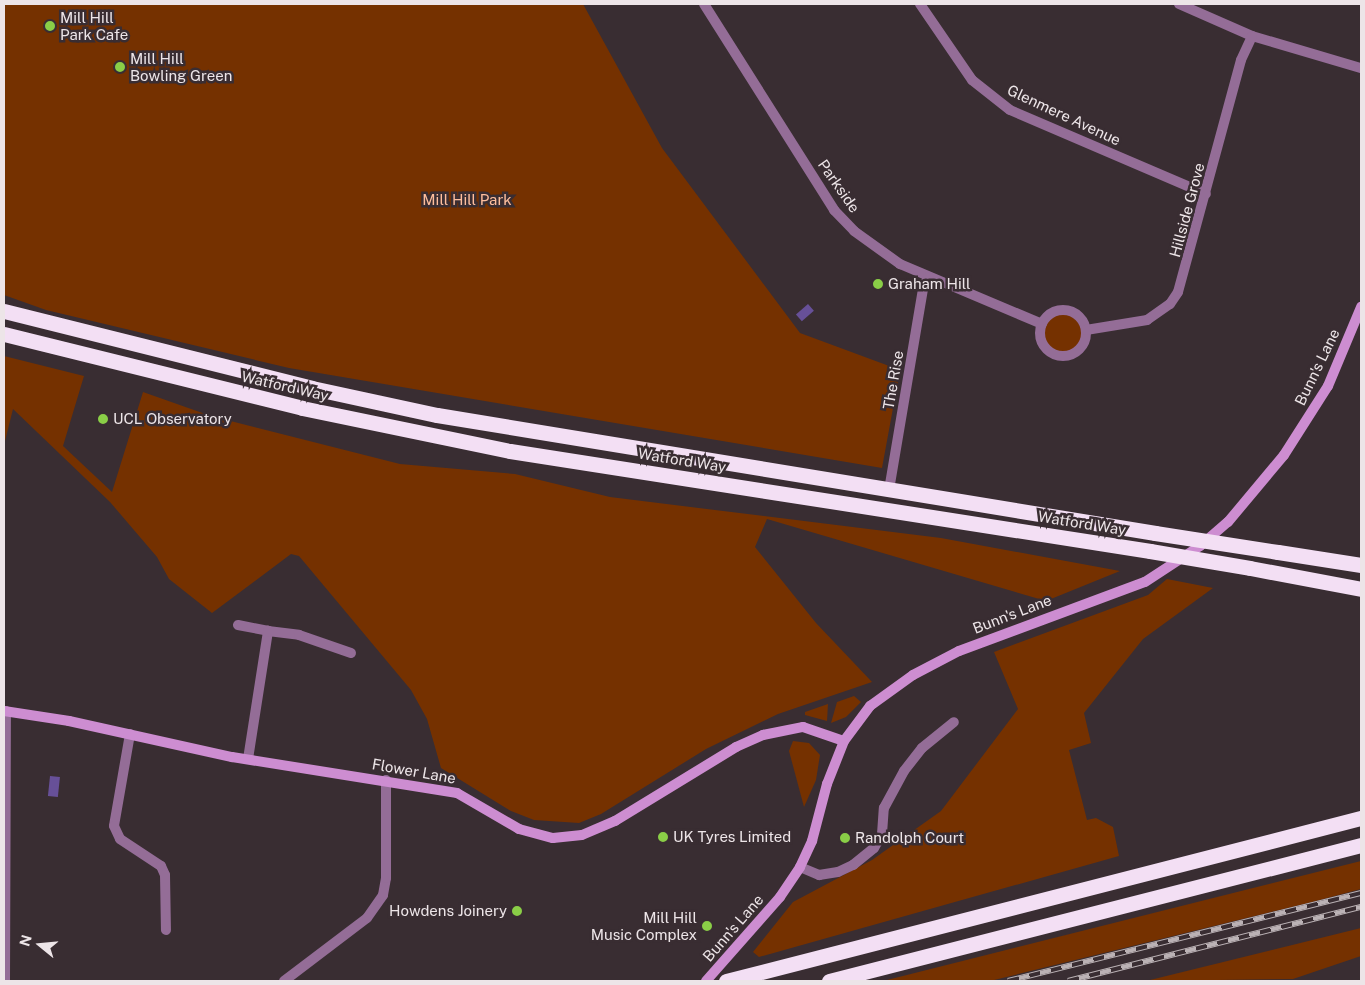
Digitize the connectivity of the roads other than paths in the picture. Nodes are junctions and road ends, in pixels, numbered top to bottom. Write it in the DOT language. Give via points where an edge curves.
graph roads {
  1 [pos="704,4"];
  2 [pos="920,4"];
  3 [pos="1179,4"];
  4 [pos="1252,36"];
  5 [pos="1361,68"];
  6 [pos="1206,194"];
  7 [pos="928,277"];
  8 [pos="1361,307"];
  9 [pos="4,311"];
  10 [pos="1042,324"];
  11 [pos="1086,330"];
  12 [pos="4,334"];
  13 [pos="889,490"];
  14 [pos="1361,565"];
  15 [pos="1361,589"];
  16 [pos="238,625"];
  17 [pos="268,631"];
  18 [pos="351,653"];
  19 [pos="5,711"];
  20 [pos="954,722"];
  21 [pos="130,734"];
  22 [pos="844,741"];
  23 [pos="248,759"];
  24 [pos="386,780"];
  25 [pos="1361,818"];
  26 [pos="1361,845"];
  27 [pos="800,867"];
  28 [pos="166,930"];
  29 [pos="730,980"];
  30 [pos="5,981"];
  31 [pos="284,981"];
  32 [pos="706,981"];
  33 [pos="828,981"];
  1 -- 7 [label="street, Parkside" via="834,210 873,247"];
  2 -- 6 [label="street, Glenmere Avenue" via="954,58 986,94 1010,110"];
  3 -- 4 [label="street"];
  4 -- 5 [label="street"];
  4 -- 6 [label="street, Hillside Grove" via="1241,60"];
  6 -- 11 [label="street, Hillside Grove" via="1185,277 1170,304 1147,320"];
  7 -- 10 [label="street, Parkside"];
  7 -- 13 [label="street, The Rise" via="923,289"];
  8 -- 22 [label="street, Bunn's Lane" via="1328,386 1300,430 1228,522 1200,546 1145,582 959,651 913,675 870,706"];
  9 -- 13 [label="highway, Watford Way" via="303,386 437,415"];
  10 -- 11 [label="street" via="1050,314 1070,311 1081,318"];
  10 -- 11 [label="street" via="1039,331 1043,346 1049,352 1064,357 1071,356 1083,346"];
  12 -- 15 [label="highway, Watford Way, bridge" via="302,408 510,451 1150,551"];
  13 -- 14 [label="highway, Watford Way, bridge"];
  16 -- 17 [label="street"];
  17 -- 18 [label="street" via="299,635"];
  17 -- 23 [label="street"];
  19 -- 21 [label="street, Flower Lane"];
  19 -- 30 [label="street"];
  20 -- 27 [label="street" via="922,748 904,771 884,808 882,834 874,848 853,866 838,872 819,875"];
  21 -- 23 [label="street, Flower Lane"];
  21 -- 28 [label="street" via="114,826 126,843 161,866 166,875"];
  22 -- 24 [label="street, Flower Lane" via="803,727 763,735 736,747 614,821 582,835 560,838 519,829 458,793"];
  22 -- 27 [label="street, Bunn's Lane"];
  23 -- 24 [label="street, Flower Lane"];
  24 -- 31 [label="street" via="386,878 383,896 367,918"];
  25 -- 29 [label="highway"];
  26 -- 33 [label="highway"];
  27 -- 32 [label="street, Bunn's Lane" via="780,897"];
}
